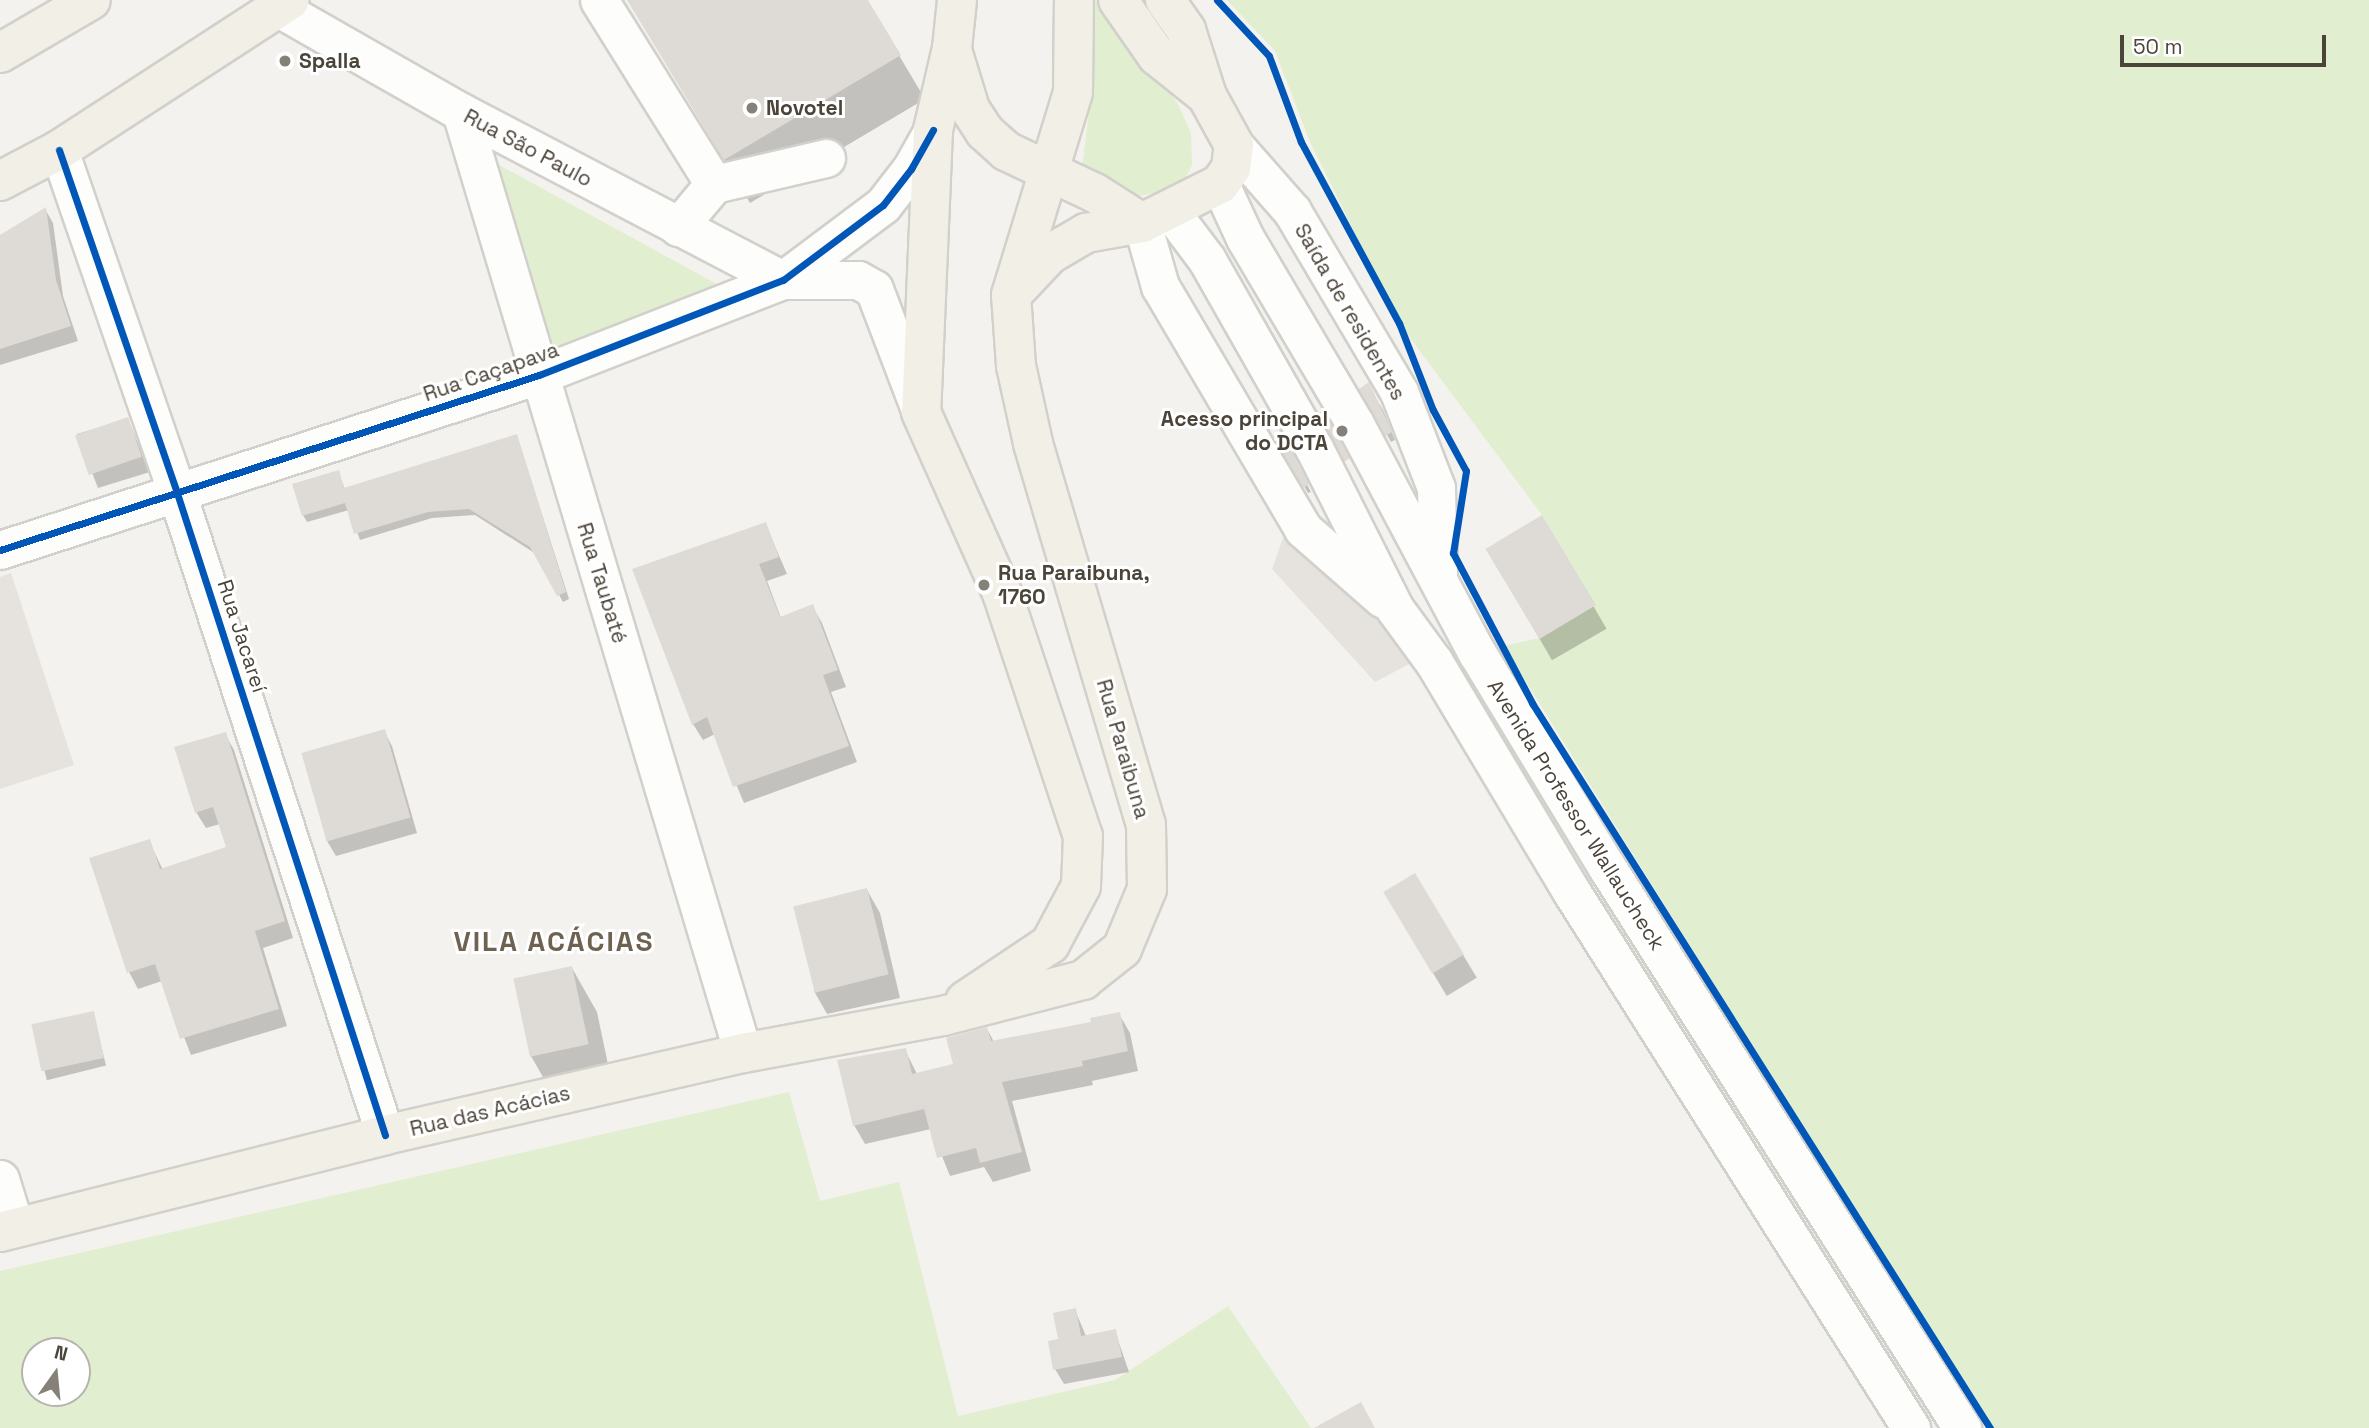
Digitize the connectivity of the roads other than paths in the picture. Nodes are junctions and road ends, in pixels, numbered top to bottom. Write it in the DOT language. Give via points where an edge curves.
graph roads {
  1 [pos="91,0"];
  2 [pos="599,0"];
  3 [pos="957,0"];
  4 [pos="1074,0"];
  5 [pos="1118,0"];
  6 [pos="1166,0"];
  7 [pos="284,4"];
  8 [pos="952,48"];
  9 [pos="0,53"];
  10 [pos="1208,96"];
  11 [pos="461,112"];
  12 [pos="933,130"];
  13 [pos="1234,145"];
  14 [pos="59,150"];
  15 [pos="825,158"];
  16 [pos="1050,172"];
  17 [pos="0,181"];
  18 [pos="714,184"];
  19 [pos="1220,184"];
  20 [pos="1156,218"];
  21 [pos="678,228"];
  22 [pos="783,280"];
  23 [pos="1011,295"];
  24 [pos="539,375"];
  25 [pos="921,412"];
  26 [pos="177,493"];
  27 [pos="0,550"];
  28 [pos="1438,581"];
  29 [pos="1395,609"];
  30 [pos="943,1016"];
  31 [pos="743,1053"];
  32 [pos="385,1135"];
  33 [pos="0,1179"];
  34 [pos="7,1230"];
  35 [pos="1911,1428"];
  36 [pos="1962,1428"];
  1 -- 9 [label="main road"];
  2 -- 18 [label="street"];
  3 -- 8 [label="main road"];
  4 -- 16 [label="main road, Rua Paraibuna" via="1073,92"];
  5 -- 10 [label="main road" via="1157,55"];
  6 -- 10 [label="main road" via="1186,30"];
  7 -- 11 [label="street, Rua São Paulo"];
  7 -- 14 [label="main road"];
  8 -- 12 [label="main road"];
  8 -- 16 [label="main road" via="970,109 985,132 1006,151"];
  10 -- 13 [label="main road"];
  11 -- 21 [label="street, Rua São Paulo"];
  11 -- 24 [label="street, Rua Taubaté"];
  12 -- 22 [label="street, Rua Caçapava" via="883,205"];
  12 -- 25 [label="main road"];
  13 -- 19 [label="main road" via="1231,168"];
  13 -- 28 [label="street, Saída de residentes" via="1292,211 1399,392 1436,488"];
  14 -- 17 [label="main road"];
  14 -- 26 [label="street, Rua Jacareí"];
  15 -- 18 [label="street"];
  16 -- 20 [label="main road"];
  16 -- 23 [label="main road, Rua Paraibuna"];
  18 -- 21 [label="street"];
  19 -- 20 [label="main road"];
  19 -- 28 [label="street, Avenida Professor Wallaucheck" via="1245,238 1355,424"];
  20 -- 23 [label="main road" via="1086,233 1050,254"];
  20 -- 29 [label="street, Avenida Professor Wallaucheck" via="1208,260"];
  20 -- 29 [label="street" via="1160,286 1303,529"];
  21 -- 22 [label="street, Rua São Paulo"];
  22 -- 24 [label="street, Rua Caçapava"];
  22 -- 25 [label="street" via="858,280 874,289"];
  23 -- 30 [label="main road, Rua Paraibuna" via="1016,366 1032,443 1146,825 1147,889 1122,949 1083,980"];
  24 -- 26 [label="street, Rua Caçapava"];
  24 -- 31 [label="street, Rua Taubaté"];
  25 -- 30 [label="main road" via="1002,593 1083,836 1081,886 1050,944"];
  26 -- 27 [label="street, Rua Caçapava"];
  26 -- 32 [label="street, Rua Jacareí"];
  28 -- 36 [label="street, Avenida Professor Wallaucheck" via="1608,869"];
  29 -- 35 [label="street, Avenida Professor Wallaucheck" via="1434,662 1571,891"];
  30 -- 31 [label="main road, Rua das Acácias"];
  31 -- 32 [label="main road, Rua das Acácias"];
  32 -- 34 [label="main road, Rua das Acácias"];
  33 -- 34 [label="street"];
}
